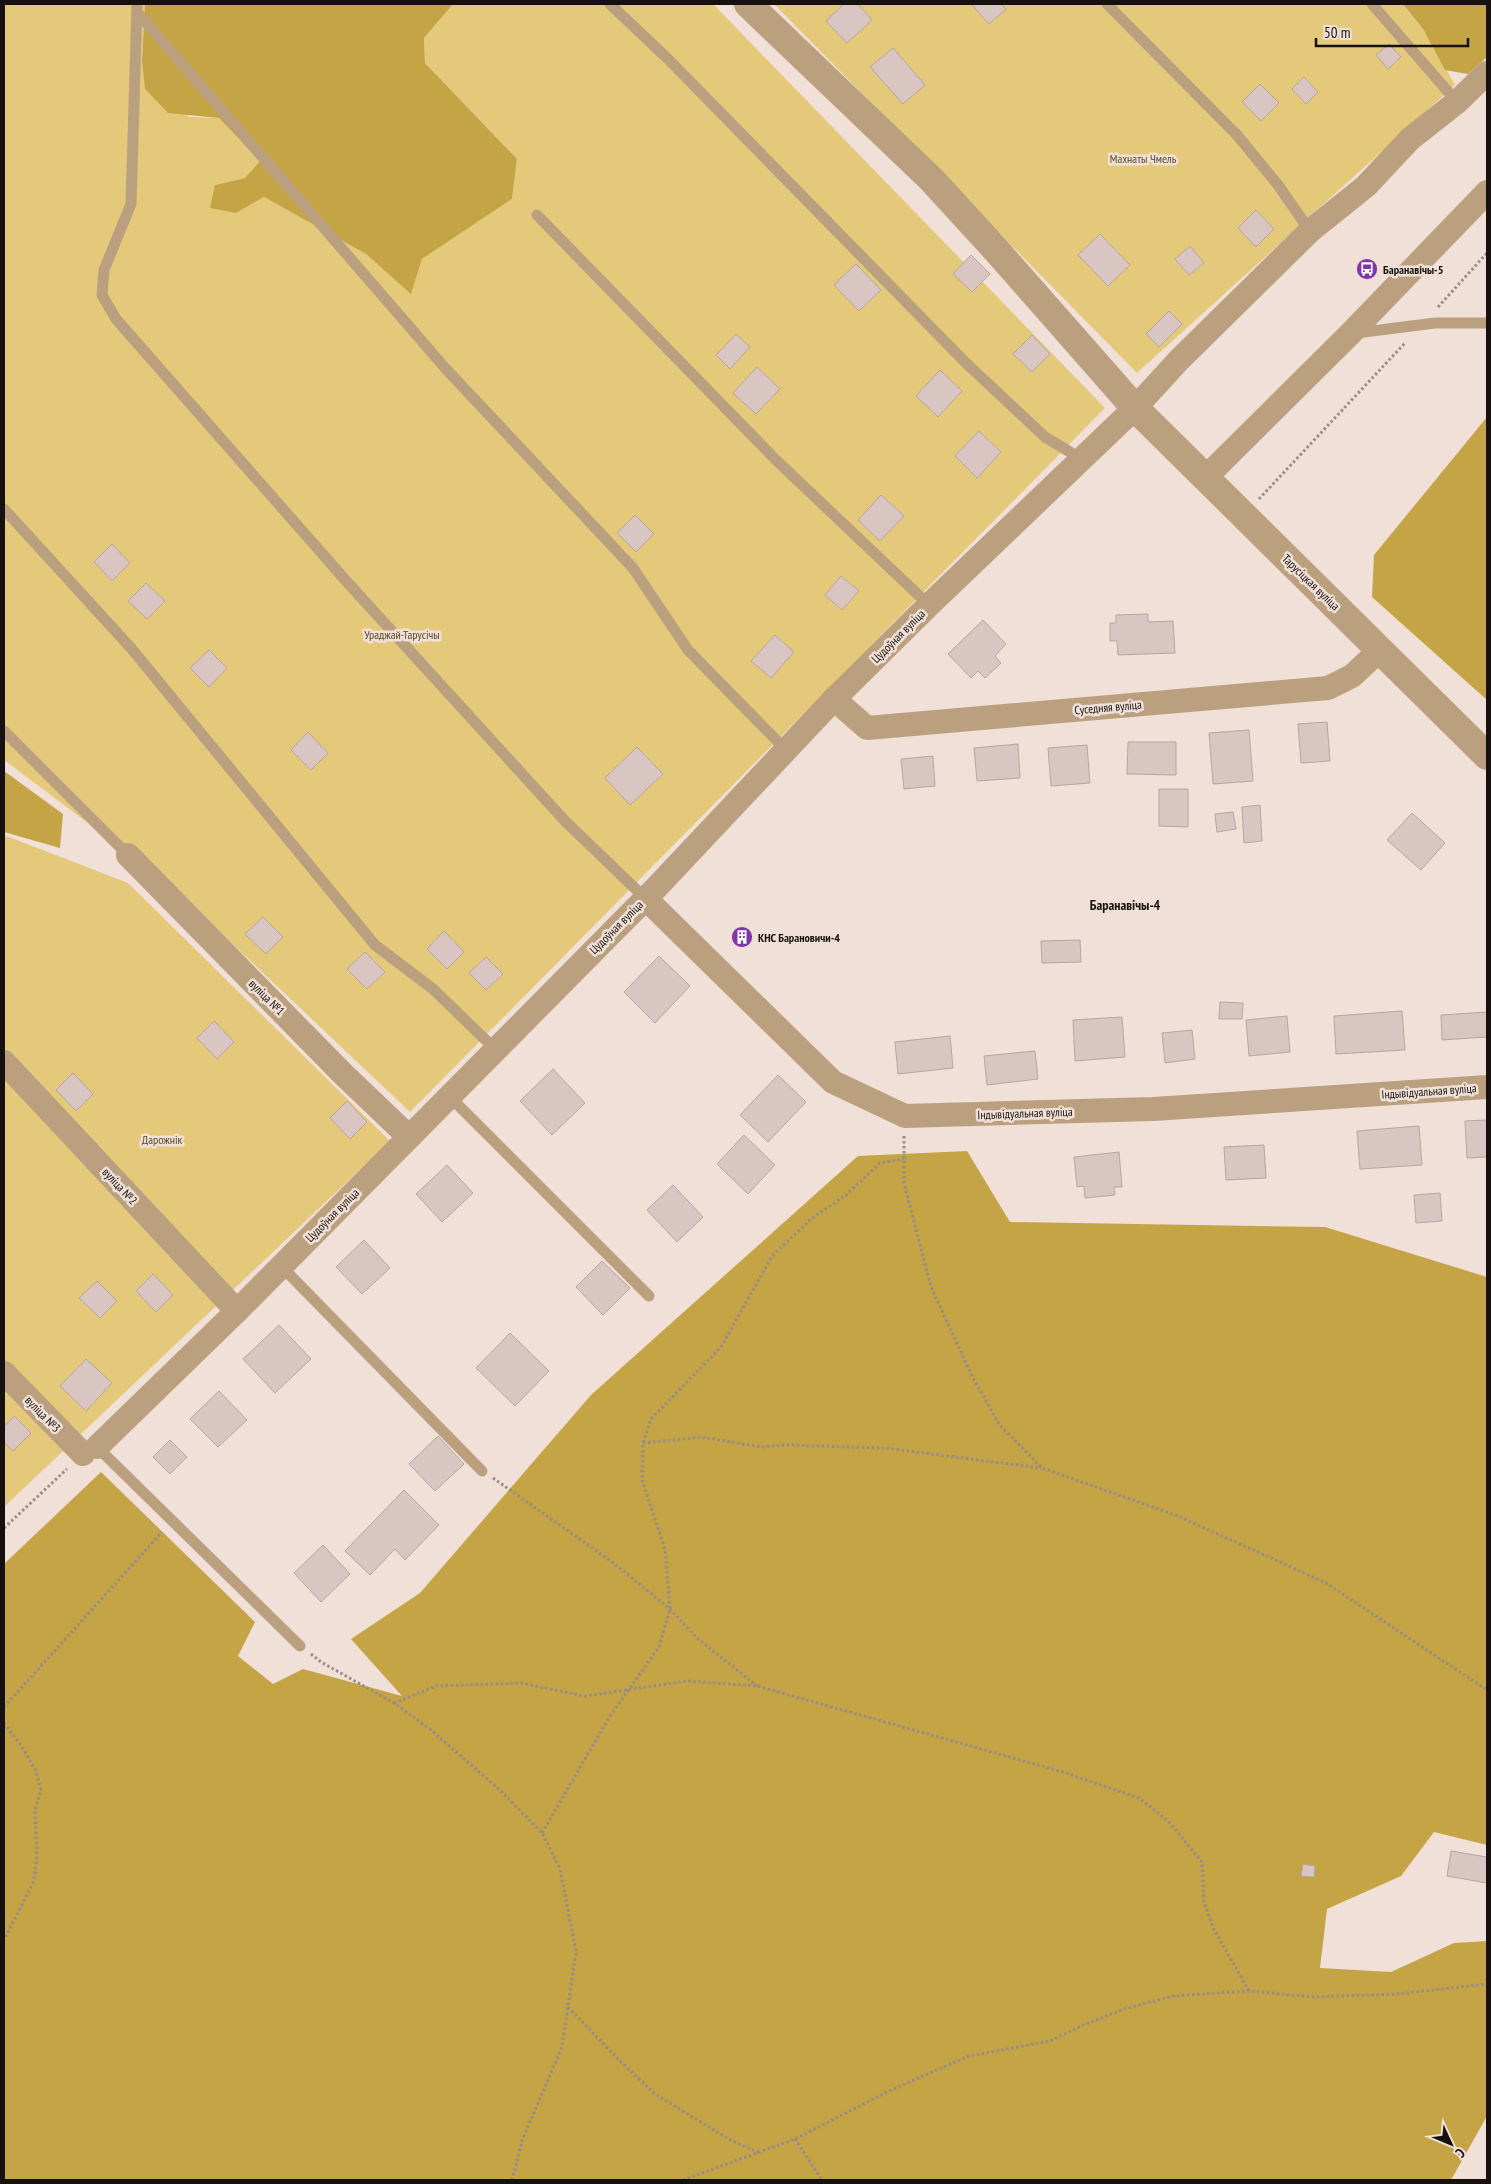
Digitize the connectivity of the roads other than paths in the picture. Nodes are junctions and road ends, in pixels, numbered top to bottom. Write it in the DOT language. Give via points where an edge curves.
graph roads {
  1 [pos="610,4"];
  2 [pos="748,4"];
  3 [pos="1108,4"];
  4 [pos="1372,4"];
  5 [pos="137,8"];
  6 [pos="1487,74"];
  7 [pos="1457,102"];
  8 [pos="1487,192"];
  9 [pos="537,215"];
  10 [pos="1310,231"];
  11 [pos="1487,323"];
  12 [pos="1351,333"];
  13 [pos="1135,408"];
  14 [pos="1080,458"];
  15 [pos="1205,478"];
  16 [pos="4,509"];
  17 [pos="929,605"];
  18 [pos="1380,650"];
  19 [pos="834,700"];
  20 [pos="4,730"];
  21 [pos="786,750"];
  22 [pos="1487,756"];
  23 [pos="128,855"];
  24 [pos="645,898"];
  25 [pos="495,1049"];
  26 [pos="4,1062"];
  27 [pos="1487,1087"];
  28 [pos="449,1096"];
  29 [pos="409,1137"];
  30 [pos="281,1266"];
  31 [pos="649,1296"];
  32 [pos="237,1311"];
  33 [pos="4,1373"];
  34 [pos="90,1451"];
  35 [pos="482,1471"];
  36 [pos="300,1646"];
  1 -- 14 [label="lane" via="966,362 1045,437"];
  2 -- 13 [label="street, Тарусіцкая вуліца" via="932,180"];
  3 -- 10 [label="lane" via="1237,135"];
  4 -- 7 [label="lane"];
  5 -- 21 [label="lane" via="446,369 633,568 688,650"];
  5 -- 24 [label="lane" via="131,204 104,270 102,295 116,319 348,583 565,821"];
  6 -- 7 [label="street, Цудоўная вуліца"];
  7 -- 10 [label="street, Цудоўная вуліца" via="1410,139 1366,186"];
  8 -- 12 [label="street"];
  9 -- 17 [label="lane" via="776,460"];
  10 -- 13 [label="street, Цудоўная вуліца" via="1185,353"];
  11 -- 12 [label="lane" via="1422,324"];
  12 -- 15 [label="street"];
  13 -- 14 [label="street, Цудоўная вуліца"];
  13 -- 15 [label="street, Тарусіцкая вуліца"];
  14 -- 17 [label="street, Цудоўная вуліца"];
  15 -- 18 [label="street, Тарусіцкая вуліца"];
  16 -- 25 [label="lane" via="132,648 375,945 433,989"];
  17 -- 19 [label="street, Цудоўная вуліца"];
  18 -- 19 [label="street, Суседняя вуліца" via="1352,676 1328,688 867,728"];
  18 -- 22 [label="street, Тарусіцкая вуліца"];
  19 -- 21 [label="street, Цудоўная вуліца"];
  20 -- 23 [label="lane"];
  21 -- 24 [label="street, Цудоўная вуліца"];
  23 -- 29 [label="street, вуліца №1"];
  24 -- 25 [label="street, Цудоўная вуліца"];
  24 -- 27 [label="street, Індывідуальная вуліца" via="833,1082 905,1116 1153,1109"];
  25 -- 28 [label="street, Цудоўная вуліца"];
  26 -- 32 [label="street, вуліца №2"];
  28 -- 29 [label="street, Цудоўная вуліца"];
  28 -- 31 [label="lane"];
  29 -- 30 [label="street, Цудоўная вуліца"];
  30 -- 32 [label="street, Цудоўная вуліца"];
  30 -- 35 [label="lane"];
  32 -- 34 [label="street, Цудоўная вуліца"];
  33 -- 34 [label="street, вуліца №3"];
  34 -- 36 [label="lane" via="172,1520"];
}
